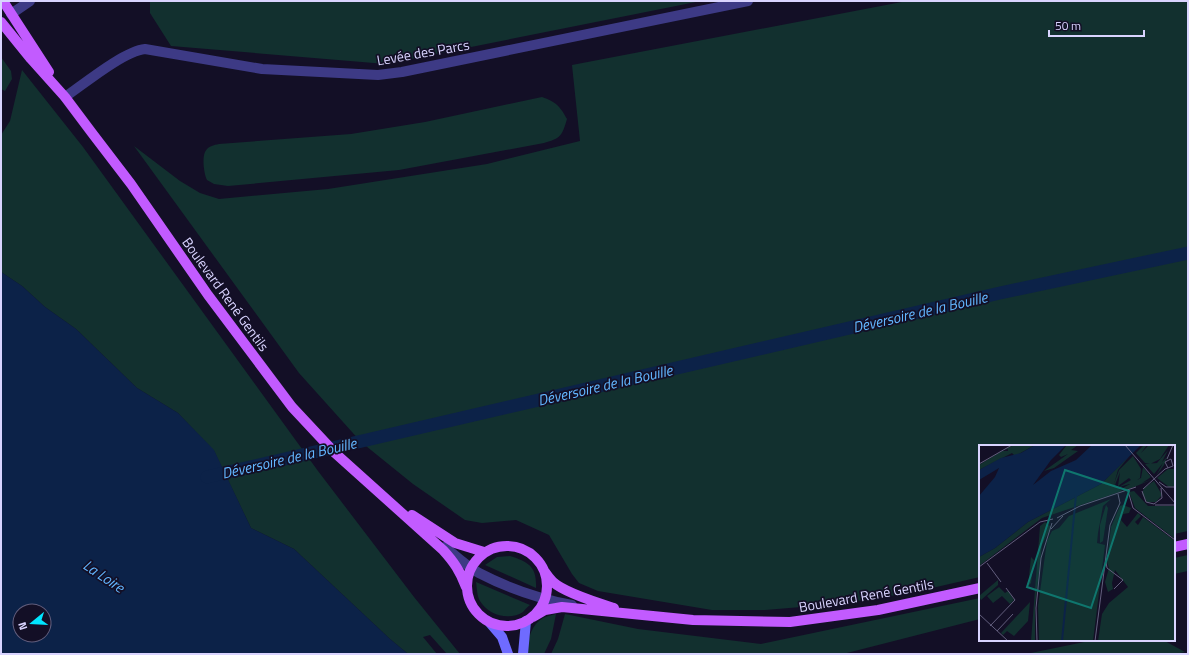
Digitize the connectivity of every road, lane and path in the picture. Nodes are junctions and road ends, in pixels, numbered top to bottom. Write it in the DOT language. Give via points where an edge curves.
graph roads {
  1 [pos="3,1"];
  2 [pos="30,1"];
  3 [pos="748,1"];
  4 [pos="731,3"];
  5 [pos="11,14"];
  6 [pos="1,22"];
  7 [pos="65,97"];
  8 [pos="381,493"];
  9 [pos="1188,544"];
  10 [pos="1175,546"];
  11 [pos="484,552"];
  12 [pos="471,568"];
  13 [pos="544,571"];
  14 [pos="466,587"];
  15 [pos="979,588"];
  16 [pos="545,599"];
  17 [pos="635,615"];
  18 [pos="530,619"];
  19 [pos="490,623"];
  20 [pos="508,654"];
  21 [pos="523,654"];
  1 -- 5 [label="main road, Boulevard René Gentils"];
  2 -- 5 [label="street"];
  3 -- 4 [label="street, Levée des Parcs"];
  4 -- 7 [label="street, Levée des Parcs" via="378,75 262,69 145,49 126,55"];
  5 -- 7 [label="main road, Boulevard René Gentils"];
  6 -- 7 [label="main road, Boulevard René Gentils"];
  7 -- 8 [label="main road, Boulevard René Gentils" via="292,407 335,453"];
  8 -- 11 [label="main road, Boulevard René Gentils" via="455,543"];
  8 -- 12 [label="street"];
  8 -- 14 [label="main road, Boulevard René Gentils" via="453,561 461,572"];
  9 -- 10 [label="main road"];
  11 -- 12 [label="main road"];
  11 -- 13 [label="main road, Boulevard René Gentils" via="503,546 514,546 532,555"];
  12 -- 14 [label="main road"];
  12 -- 16 [label="street" via="524,593"];
  13 -- 16 [label="main road" via="547,588"];
  13 -- 17 [label="main road, Boulevard René Gentils" via="554,582 587,600"];
  14 -- 19 [label="main road, Boulevard René Gentils" via="473,608 480,617"];
  15 -- 17 [label="main road, Boulevard René Gentils" via="878,610 790,622 693,620"];
  16 -- 17 [label="street"];
  16 -- 18 [label="main road" via="539,611"];
  17 -- 18 [label="main road, Boulevard René Gentils" via="562,607 545,610"];
  18 -- 19 [label="main road, Boulevard René Gentils" via="508,627"];
  18 -- 21 [label="main road"];
  19 -- 20 [label="main road" via="502,637"];
}
